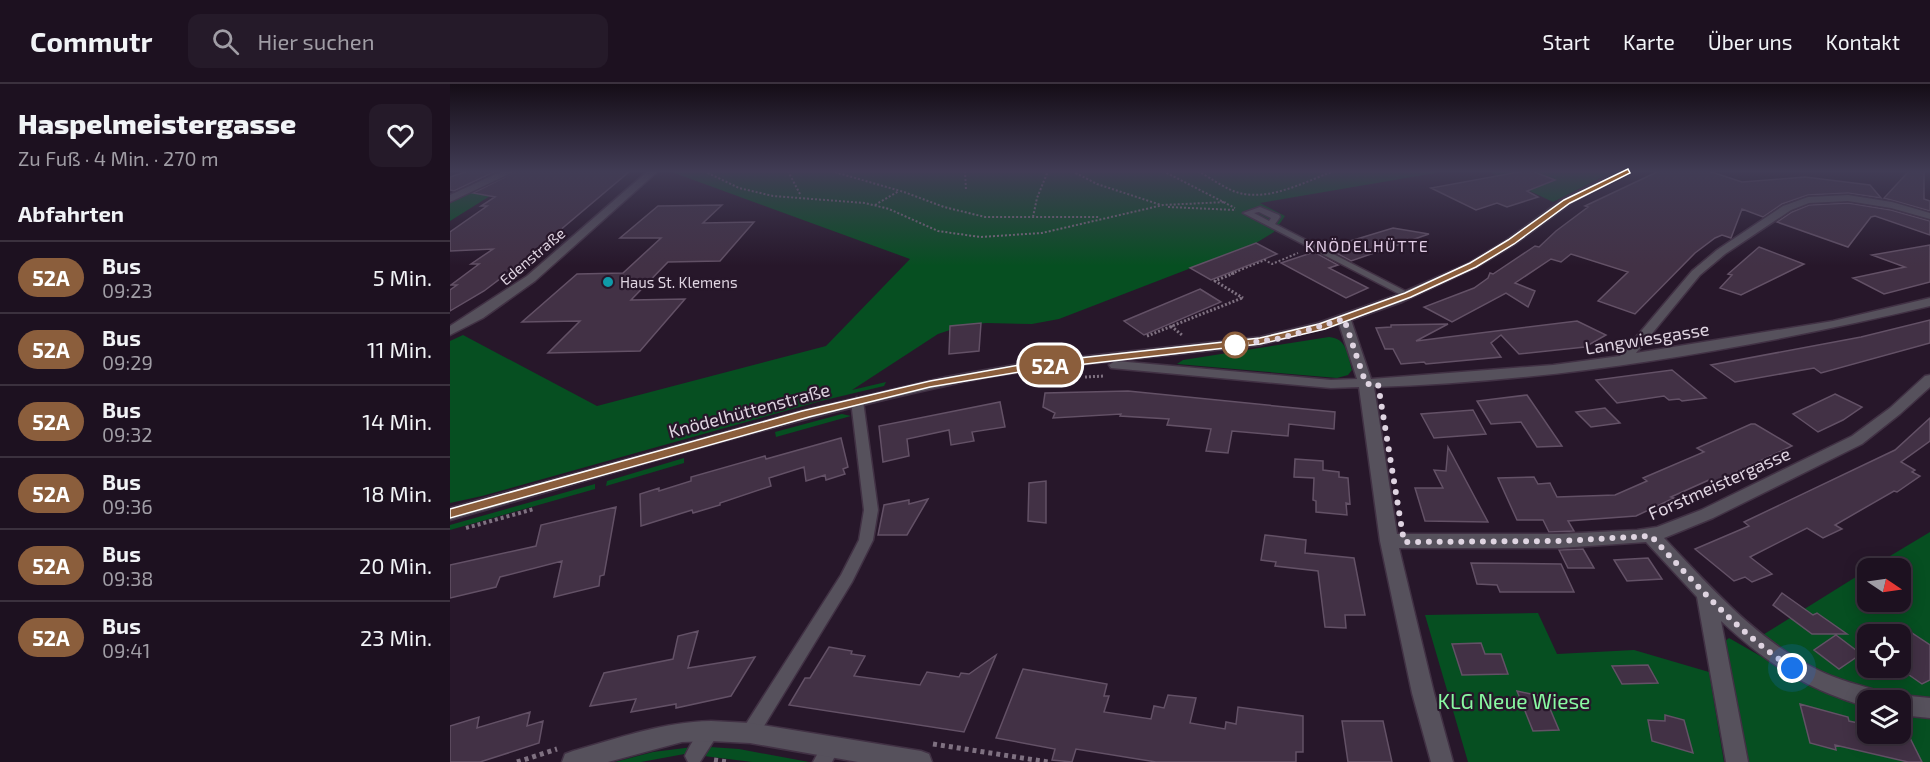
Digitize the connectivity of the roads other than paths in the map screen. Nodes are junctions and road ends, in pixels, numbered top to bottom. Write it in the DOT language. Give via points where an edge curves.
graph roads {
  1 [pos="618,203"];
  2 [pos="1565,203"];
  3 [pos="1803,203"];
  4 [pos="1877,203"];
  5 [pos="1244,212"];
  6 [pos="1930,216"];
  7 [pos="1408,295"];
  8 [pos="1930,302"];
  9 [pos="1344,319"];
  10 [pos="450,331"];
  11 [pos="1624,359"];
  12 [pos="1062,363"];
  13 [pos="1930,380"];
  14 [pos="1366,384"];
  15 [pos="857,401"];
  16 [pos="450,513"];
  17 [pos="1651,536"];
  18 [pos="1389,541"];
  19 [pos="1706,594"];
  20 [pos="1857,694"];
  21 [pos="1911,706"];
  22 [pos="1930,708"];
  23 [pos="711,731"];
  24 [pos="750,733"];
  25 [pos="826,754"];
  26 [pos="694,756"];
  27 [pos="604,757"];
  28 [pos="573,762"];
  29 [pos="921,762"];
  30 [pos="1442,762"];
  31 [pos="1737,762"];
  1 -- 10 [label="street, Edenstraße" via="535,276"];
  2 -- 7 [label="street, Knödelhüttenstraße" via="1487,257"];
  3 -- 11 [label="street" via="1787,208 1696,273"];
  4 -- 6 [label="street"];
  5 -- 7 [label="lane"];
  7 -- 9 [label="street, Knödelhüttenstraße"];
  8 -- 11 [label="street, Langwiesgasse" via="1814,328"];
  9 -- 12 [label="street, Knödelhüttenstraße" via="1282,338"];
  9 -- 14 [label="street"];
  11 -- 14 [label="street, Langwiesgasse" via="1513,374"];
  12 -- 14 [label="street, Knödelhüttenstraße"];
  12 -- 15 [label="street, Knödelhüttenstraße" via="993,372"];
  13 -- 17 [label="street, Forstmeistergasse" via="1857,440 1707,514"];
  14 -- 18 [label="street"];
  15 -- 16 [label="street, Knödelhüttenstraße"];
  15 -- 24 [label="lane" via="871,510 866,540 848,578"];
  17 -- 18 [label="street, Forstmeistergasse" via="1560,541"];
  17 -- 19 [label="street"];
  18 -- 30 [label="street"];
  19 -- 20 [label="street" via="1749,637 1792,668"];
  19 -- 31 [label="street"];
  21 -- 22 [label="street"];
  23 -- 24 [label="street"];
  23 -- 26 [label="lane"];
  23 -- 27 [label="street" via="682,732"];
  24 -- 25 [label="street"];
  25 -- 29 [label="street"];
  27 -- 28 [label="street"];
}
